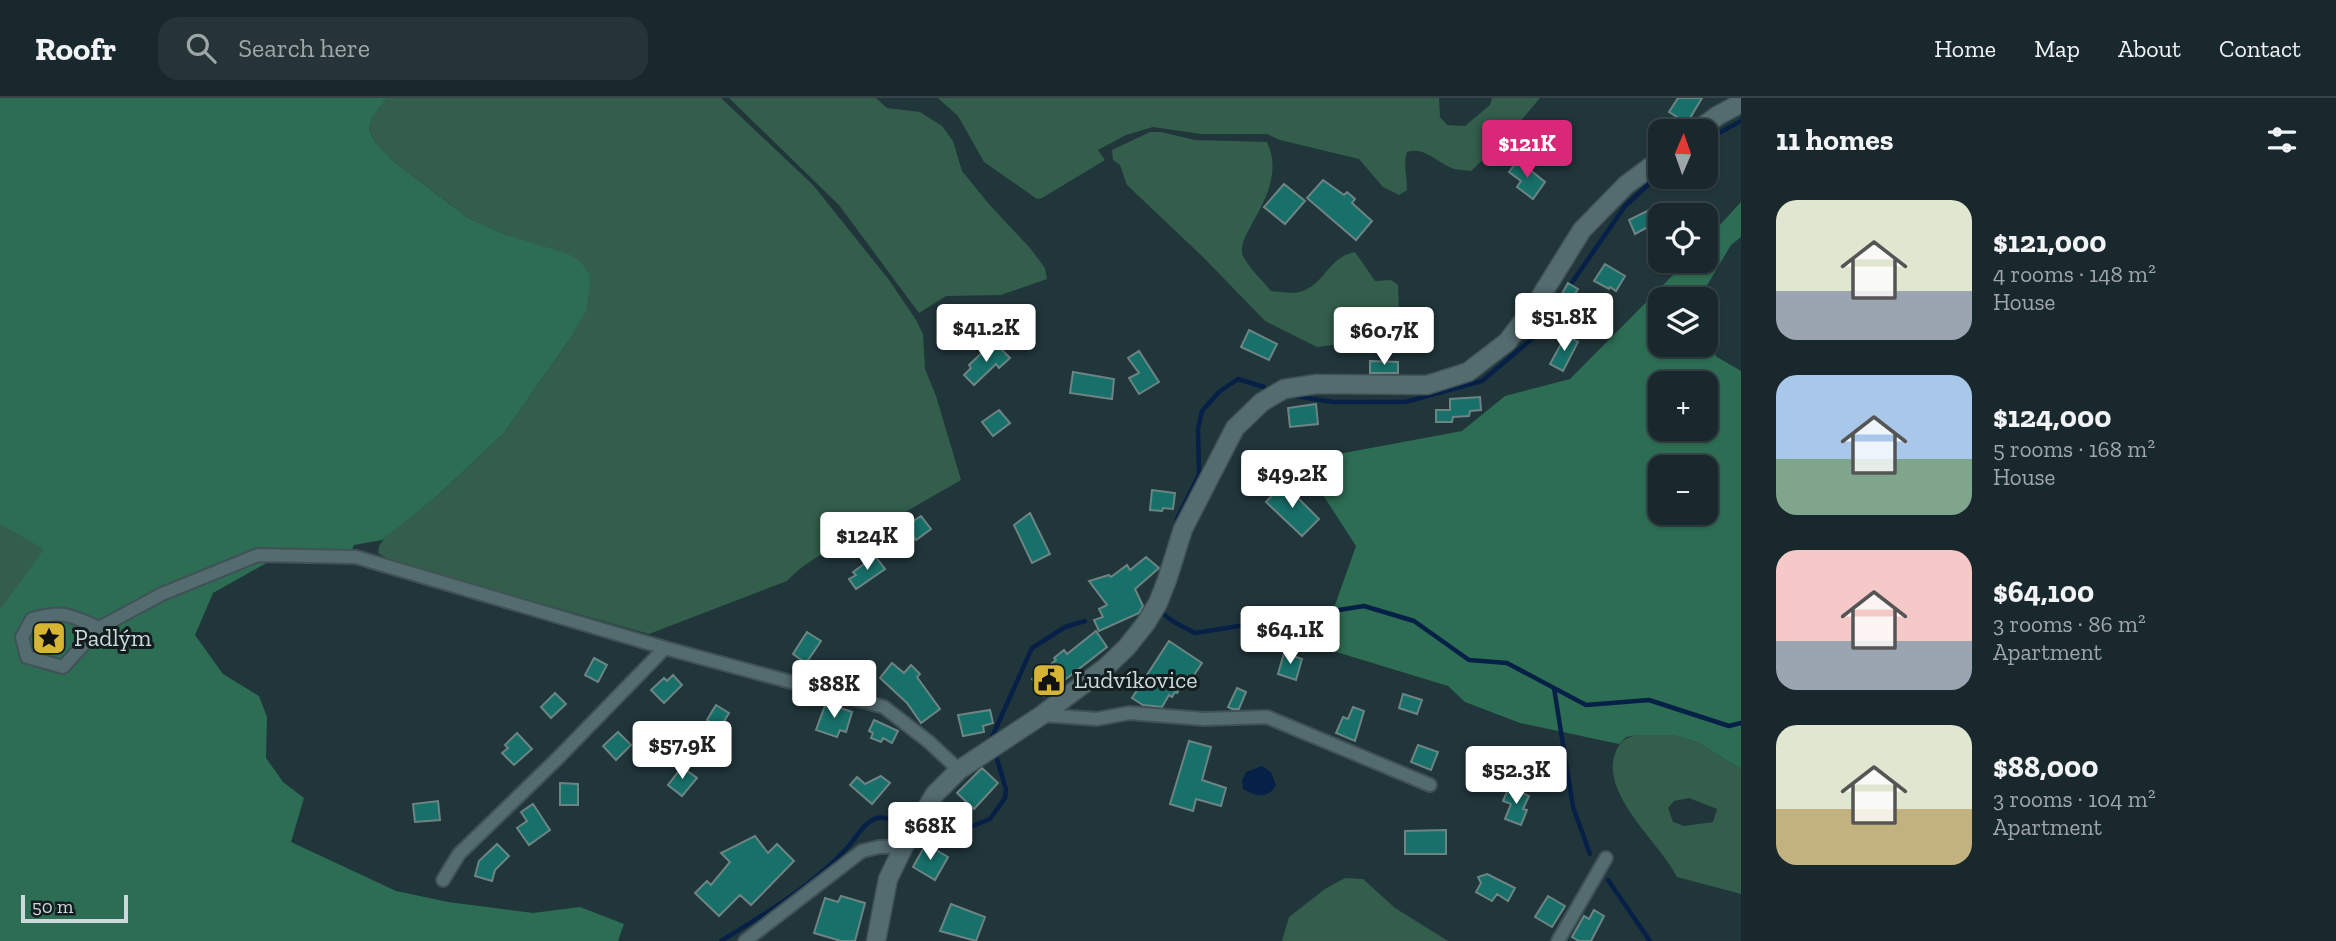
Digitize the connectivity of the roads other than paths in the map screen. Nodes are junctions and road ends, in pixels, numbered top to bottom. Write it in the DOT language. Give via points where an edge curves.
graph roads {
  1 [pos="1741,103"];
  2 [pos="1713,119"];
  3 [pos="1648,169"];
  4 [pos="99,628"];
  5 [pos="665,648"];
  6 [pos="1042,715"];
  7 [pos="959,770"];
  8 [pos="1430,785"];
  9 [pos="904,846"];
  10 [pos="1606,858"];
  11 [pos="443,880"];
  12 [pos="745,941"];
  13 [pos="876,941"];
  14 [pos="1558,941"];
  1 -- 2 [label="street"];
  3 -- 6 [label="street" via="1582,230 1507,342 1468,372 1427,385 1317,384 1284,389 1262,402 1235,428 1183,529 1155,608 1105,668"];
  4 -- 4 [label="street" via="54,612 33,619 22,637 27,657 63,667"];
  4 -- 5 [label="street" via="162,594 258,555 356,557"];
  5 -- 7 [label="street" via="884,707"];
  5 -- 11 [label="street" via="458,854"];
  6 -- 7 [label="street"];
  6 -- 8 [label="street" via="1097,719 1129,713 1204,719 1267,717"];
  7 -- 9 [label="street" via="935,794"];
  9 -- 12 [label="street" via="862,851"];
  9 -- 13 [label="street" via="888,879"];
  10 -- 14 [label="street"];
}
